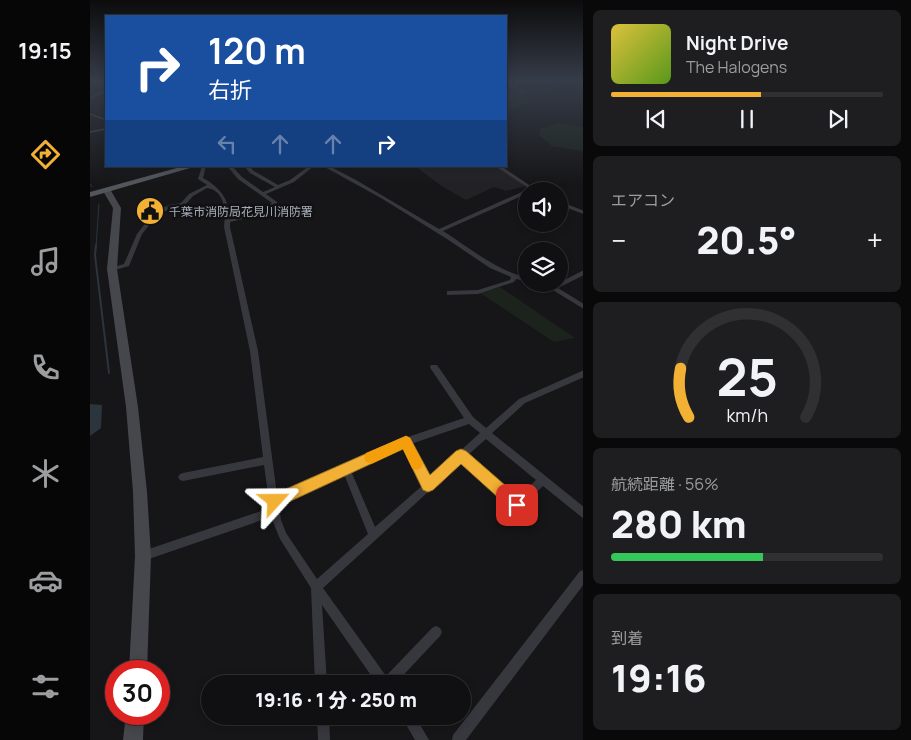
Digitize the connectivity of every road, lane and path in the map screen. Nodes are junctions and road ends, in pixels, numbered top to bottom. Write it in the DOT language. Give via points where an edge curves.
graph roads {
  1 [pos="105,129"];
  2 [pos="90,132"];
  3 [pos="190,167"];
  4 [pos="204,167"];
  5 [pos="231,167"];
  6 [pos="247,167"];
  7 [pos="311,167"];
  8 [pos="327,167"];
  9 [pos="499,167"];
  10 [pos="519,182"];
  11 [pos="278,187"];
  12 [pos="107,191"];
  13 [pos="219,192"];
  14 [pos="263,194"];
  15 [pos="90,195"];
  16 [pos="518,196"];
  17 [pos="568,206"];
  18 [pos="583,213"];
  19 [pos="228,222"];
  20 [pos="439,231"];
  21 [pos="112,269"];
  22 [pos="583,273"];
  23 [pos="514,278"];
  24 [pos="518,278"];
  25 [pos="568,281"];
  26 [pos="560,292"];
  27 [pos="449,293"];
  28 [pos="583,306"];
  29 [pos="434,367"];
  30 [pos="583,373"];
  31 [pos="470,420"];
  32 [pos="487,433"];
  33 [pos="406,442"];
  34 [pos="461,455"];
  35 [pos="268,460"];
  36 [pos="346,469"];
  37 [pos="183,477"];
  38 [pos="542,480"];
  39 [pos="428,485"];
  40 [pos="275,506"];
  41 [pos="583,513"];
  42 [pos="373,535"];
  43 [pos="143,556"];
  44 [pos="583,576"];
  45 [pos="316,587"];
  46 [pos="436,632"];
  47 [pos="138,660"];
  48 [pos="321,675"];
  49 [pos="379,675"];
  50 [pos="394,675"];
  51 [pos="135,725"];
  52 [pos="323,725"];
  53 [pos="412,725"];
  54 [pos="133,740"];
  55 [pos="324,740"];
  56 [pos="423,740"];
  57 [pos="458,740"];
  1 -- 2 [label="street"];
  3 -- 12 [label="main road"];
  4 -- 13 [label="street" via="200,179"];
  5 -- 14 [label="street" via="240,178"];
  6 -- 11 [label="street"];
  7 -- 11 [label="street"];
  8 -- 20 [label="street"];
  9 -- 10 [label="street"];
  11 -- 14 [label="street"];
  12 -- 15 [label="main road"];
  12 -- 21 [label="street" via="117,208"];
  13 -- 19 [label="street" via="228,208"];
  13 -- 21 [label="street" via="207,186 183,204 157,212 132,247 127,265"];
  14 -- 19 [label="street" via="275,203 258,214"];
  16 -- 20 [label="street"];
  17 -- 18 [label="street"];
  19 -- 35 [label="street" via="254,351"];
  20 -- 23 [label="street"];
  21 -- 43 [label="street" via="132,407"];
  22 -- 25 [label="street"];
  23 -- 24 [label="street"];
  23 -- 27 [label="street" via="484,291"];
  26 -- 28 [label="street"];
  29 -- 31 [label="street"];
  30 -- 32 [label="street" via="522,401"];
  31 -- 32 [label="street"];
  31 -- 33 [label="street"];
  32 -- 34 [label="street"];
  32 -- 38 [label="street"];
  33 -- 36 [label="street"];
  33 -- 39 [label="street"];
  34 -- 38 [label="street" via="517,505"];
  34 -- 39 [label="street"];
  35 -- 37 [label="street"];
  35 -- 40 [label="street"];
  36 -- 40 [label="street"];
  36 -- 42 [label="street"];
  38 -- 41 [label="street"];
  39 -- 42 [label="street"];
  40 -- 43 [label="street"];
  40 -- 45 [label="street" via="282,536"];
  42 -- 45 [label="street"];
  43 -- 47 [label="street"];
  44 -- 57 [label="street"];
  45 -- 48 [label="street"];
  45 -- 49 [label="street"];
  46 -- 50 [label="street"];
  51 -- 54 [label="street"];
  52 -- 55 [label="street"];
  53 -- 56 [label="street"];
}
